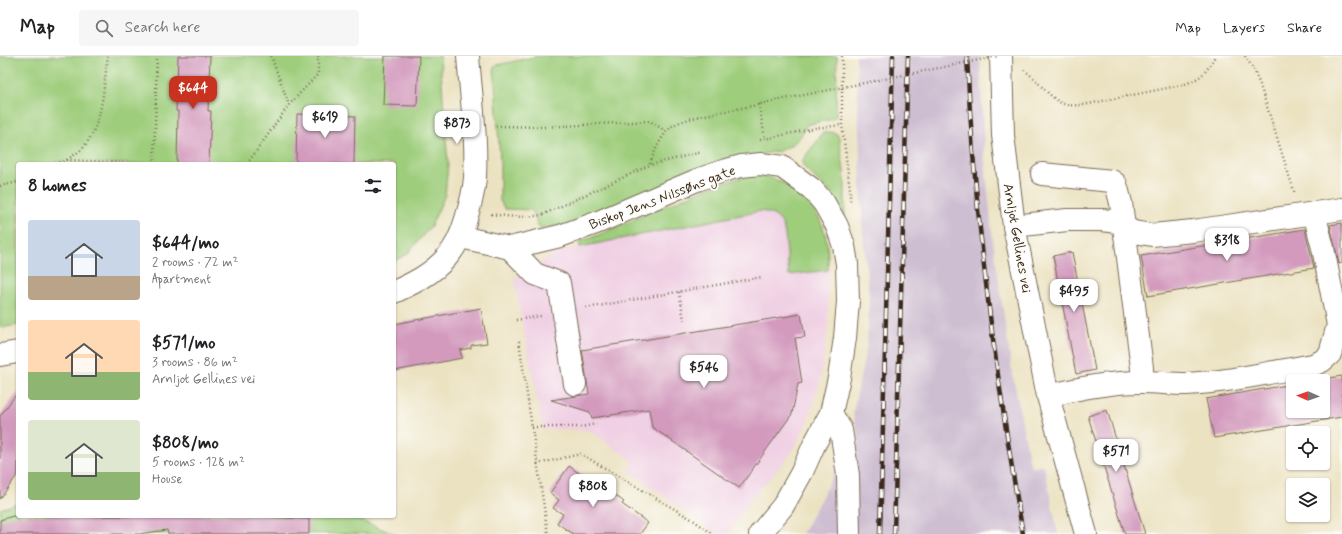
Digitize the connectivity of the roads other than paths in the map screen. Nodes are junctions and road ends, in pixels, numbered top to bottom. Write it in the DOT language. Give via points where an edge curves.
graph roads {
  1 [pos="468,56"];
  2 [pos="1000,56"];
  3 [pos="1042,174"];
  4 [pos="1342,208"];
  5 [pos="1308,214"];
  6 [pos="1014,226"];
  7 [pos="1125,228"];
  8 [pos="461,237"];
  9 [pos="510,248"];
  10 [pos="396,291"];
  11 [pos="16,352"];
  12 [pos="0,355"];
  13 [pos="1142,382"];
  14 [pos="575,384"];
  15 [pos="1048,396"];
  16 [pos="831,413"];
  17 [pos="760,534"];
  18 [pos="849,534"];
  19 [pos="1086,534"];
  1 -- 8 [label="street" via="475,179"];
  2 -- 6 [label="street, Arnljot Gellines vei" via="1003,135"];
  3 -- 7 [label="street" via="1112,181 1116,184 1122,203"];
  4 -- 5 [label="street"];
  5 -- 7 [label="street" via="1152,235"];
  5 -- 13 [label="street" via="1323,248 1338,324 1330,354 1313,365 1216,381 1185,384"];
  6 -- 7 [label="street" via="1067,220 1102,220 1118,222"];
  6 -- 15 [label="street, Arnljot Gellines vei"];
  7 -- 13 [label="street"];
  8 -- 9 [label="street, Biskop Jens Nilssøns gate"];
  8 -- 10 [label="street" via="448,256 433,271"];
  9 -- 14 [label="street" via="535,274 559,283"];
  9 -- 16 [label="street, Biskop Jens Nilssøns gate" via="560,236 596,223 723,171 761,164 782,167 812,189 824,203 837,226 844,246 848,301 846,338"];
  11 -- 12 [label="street"];
  13 -- 15 [label="street" via="1118,382"];
  15 -- 19 [label="street, Arnljot Gellines vei"];
  16 -- 17 [label="street, Biskop Jens Nilssøns gate" via="783,506"];
  16 -- 18 [label="street" via="842,430 848,474"];
}
